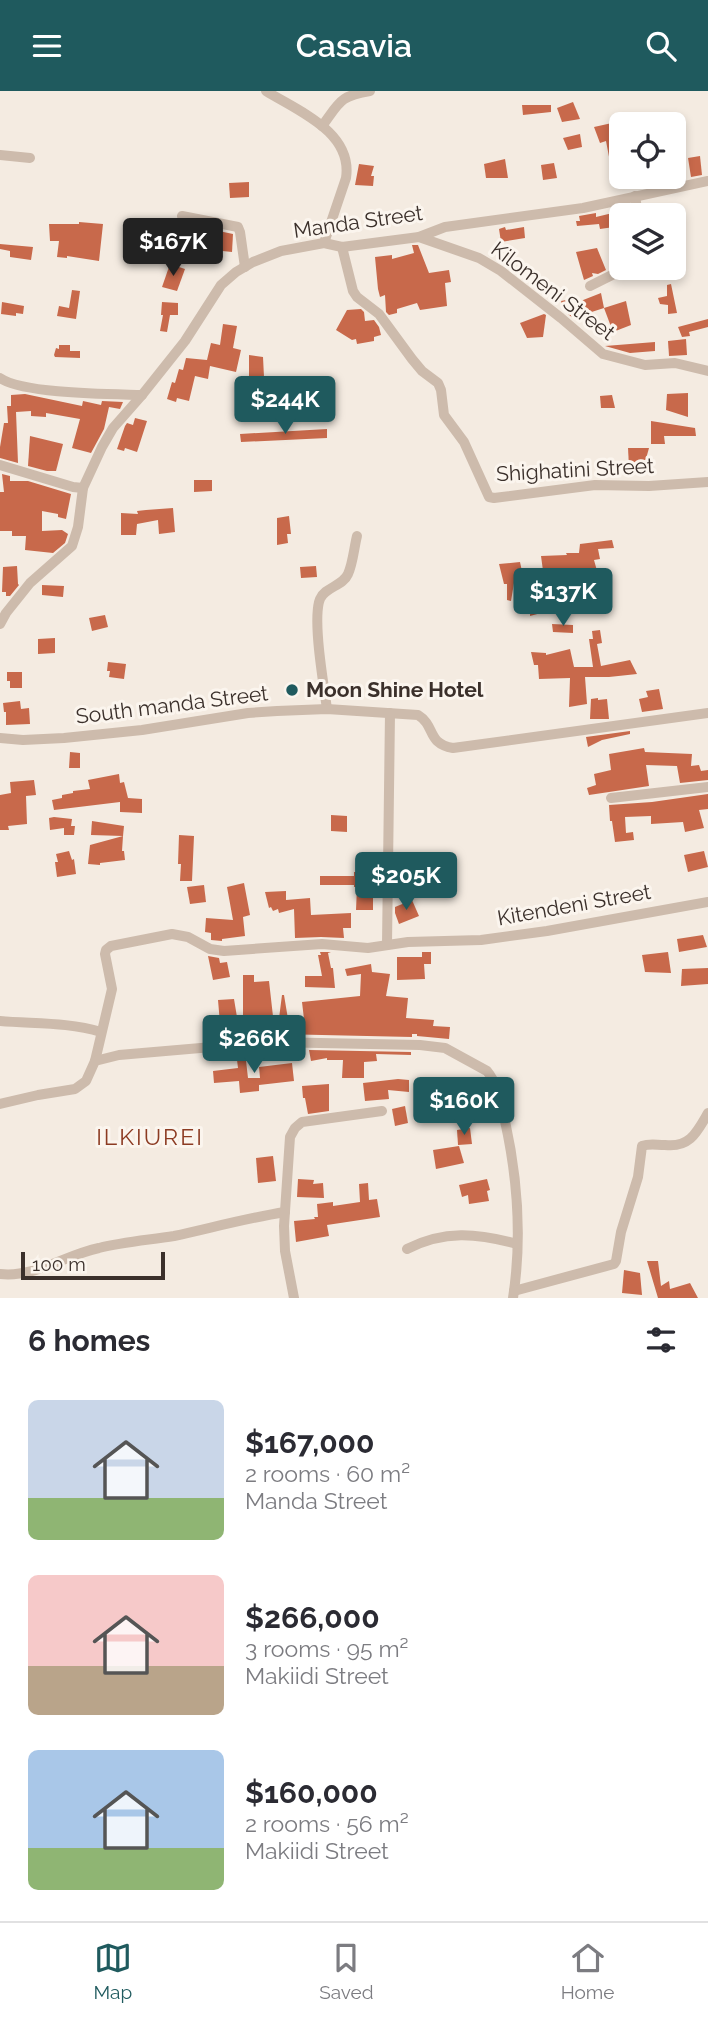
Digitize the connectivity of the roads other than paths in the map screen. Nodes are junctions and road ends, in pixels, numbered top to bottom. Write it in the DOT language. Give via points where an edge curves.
graph roads {
  1 [pos="267,91"];
  2 [pos="370,91"];
  3 [pos="322,125"];
  4 [pos="0,155"];
  5 [pos="30,158"];
  6 [pos="708,181"];
  7 [pos="635,196"];
  8 [pos="636,203"];
  9 [pos="182,216"];
  10 [pos="419,237"];
  11 [pos="324,243"];
  12 [pos="342,247"];
  13 [pos="245,267"];
  14 [pos="609,276"];
  15 [pos="590,286"];
  16 [pos="708,371"];
  17 [pos="0,378"];
  18 [pos="142,395"];
  19 [pos="0,465"];
  20 [pos="708,482"];
  21 [pos="83,488"];
  22 [pos="357,536"];
  23 [pos="0,624"];
  24 [pos="327,709"];
  25 [pos="390,713"];
  26 [pos="708,713"];
  27 [pos="0,738"];
  28 [pos="708,787"];
  29 [pos="611,799"];
  30 [pos="708,902"];
  31 [pos="387,945"];
  32 [pos="0,1021"];
  33 [pos="101,1032"];
  34 [pos="95,1061"];
  35 [pos="0,1104"];
  36 [pos="382,1111"];
  37 [pos="708,1113"];
  38 [pos="285,1212"];
  39 [pos="517,1244"];
  40 [pos="407,1249"];
  41 [pos="0,1274"];
  42 [pos="514,1295"];
  43 [pos="294,1298"];
  1 -- 3 [label="street"];
  2 -- 3 [label="street" via="342,99"];
  3 -- 11 [label="street" via="339,142 348,169"];
  4 -- 5 [label="street"];
  6 -- 7 [label="street, Manda Street"];
  7 -- 8 [label="street"];
  7 -- 10 [label="street, Manda Street" via="445,227"];
  9 -- 13 [label="street" via="238,227"];
  10 -- 12 [label="street, Manda Street"];
  10 -- 16 [label="street, Kilomeni Street" via="502,271 603,354 645,365 675,363"];
  11 -- 12 [label="street, Manda Street"];
  11 -- 13 [label="street, Manda Street" via="281,251"];
  12 -- 20 [label="street, Shighatini Street" via="357,297 379,314 422,371 438,383 444,415 464,442 489,497 595,485"];
  13 -- 18 [label="street, Manda Street" via="221,285"];
  14 -- 15 [label="street"];
  17 -- 18 [label="street" via="36,389"];
  18 -- 21 [label="street, Manda Street" via="113,428"];
  19 -- 21 [label="street"];
  21 -- 23 [label="street, Manda Street" via="72,547 30,583"];
  22 -- 24 [label="street" via="348,574 318,602 319,656"];
  24 -- 25 [label="street, South manda Street"];
  24 -- 27 [label="street, South manda Street" via="248,713 64,739"];
  25 -- 26 [label="street, South manda Street" via="422,717 437,742 453,748"];
  25 -- 31 [label="street"];
  28 -- 29 [label="street"];
  30 -- 31 [label="street, Kitendeni Street" via="507,937"];
  31 -- 33 [label="street, Kitendeni Street" via="224,951 172,934 111,946 105,954 112,989"];
  32 -- 33 [label="street" via="81,1026"];
  33 -- 34 [label="street, Kitendeni Street"];
  34 -- 35 [label="street" via="86,1081 75,1089"];
  34 -- 39 [label="street" via="270,1042 445,1048 492,1077 508,1133 519,1216"];
  36 -- 38 [label="street" via="302,1122 295,1128 290,1137"];
  37 -- 42 [label="street" via="690,1141 642,1146 614,1264"];
  38 -- 41 [label="street" via="85,1251 47,1267"];
  38 -- 43 [label="street" via="285,1251"];
  39 -- 40 [label="street" via="448,1235"];
  39 -- 42 [label="street"];
}
